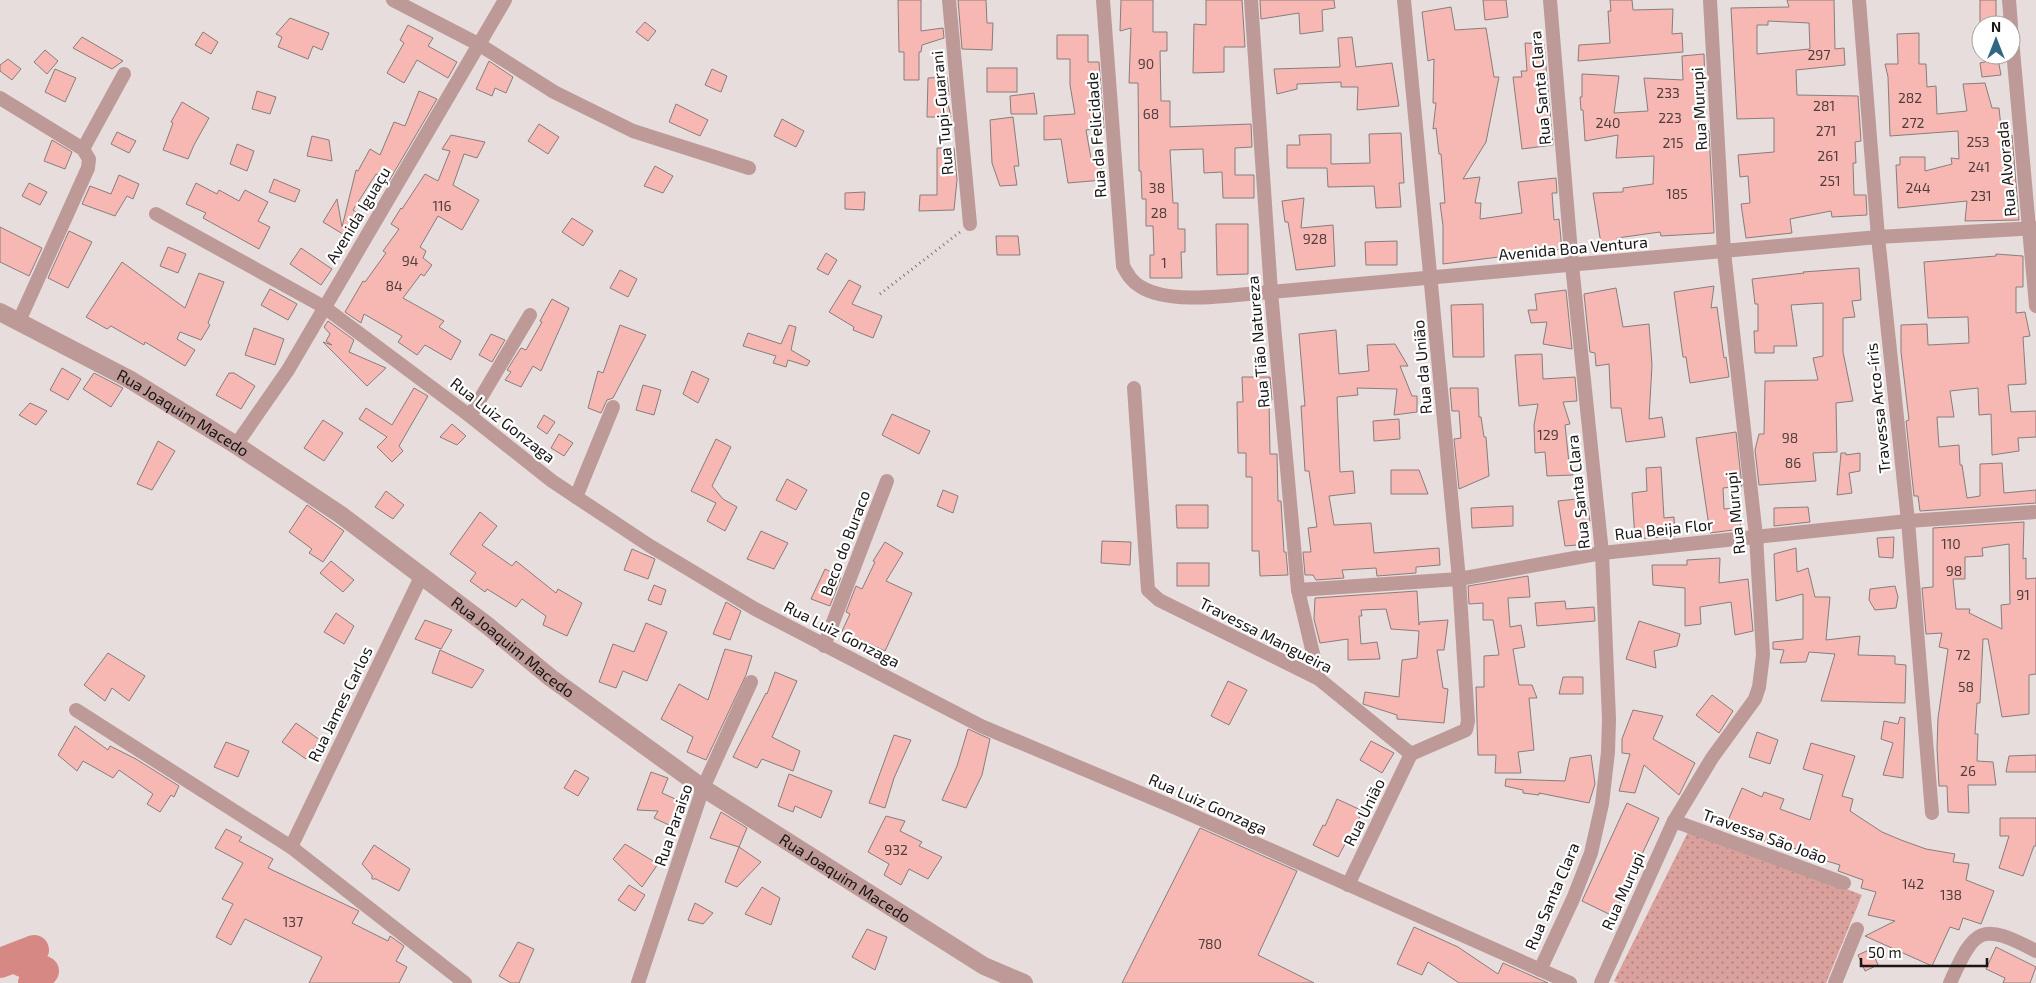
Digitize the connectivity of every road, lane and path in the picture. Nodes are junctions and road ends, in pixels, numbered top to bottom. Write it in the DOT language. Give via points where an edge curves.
graph roads {
  1 [pos="393,0"];
  2 [pos="505,0"];
  3 [pos="949,0"];
  4 [pos="1103,0"];
  5 [pos="1251,0"];
  6 [pos="1404,0"];
  7 [pos="1550,0"];
  8 [pos="1710,0"];
  9 [pos="1860,0"];
  10 [pos="2008,0"];
  11 [pos="2010,15"];
  12 [pos="480,45"];
  13 [pos="2015,65"];
  14 [pos="124,74"];
  15 [pos="0,98"];
  16 [pos="86,152"];
  17 [pos="749,168"];
  18 [pos="156,214"];
  19 [pos="970,224"];
  20 [pos="2032,227"];
  21 [pos="1878,237"];
  22 [pos="1724,252"];
  23 [pos="1572,265"];
  24 [pos="1123,266"];
  25 [pos="1432,278"];
  26 [pos="1271,292"];
  27 [pos="880,294"];
  28 [pos="324,306"];
  29 [pos="2036,306"];
  30 [pos="0,312"];
  31 [pos="530,315"];
  32 [pos="19,321"];
  33 [pos="1134,388"];
  34 [pos="612,407"];
  35 [pos="470,416"];
  36 [pos="236,445"];
  37 [pos="887,481"];
  38 [pos="576,497"];
  39 [pos="2036,512"];
  40 [pos="1908,522"];
  41 [pos="1756,536"];
  42 [pos="1602,554"];
  43 [pos="421,577"];
  44 [pos="1459,579"];
  45 [pos="1298,590"];
  46 [pos="824,646"];
  47 [pos="1318,679"];
  48 [pos="751,682"];
  49 [pos="76,710"];
  50 [pos="1411,754"];
  51 [pos="703,788"];
  52 [pos="1932,813"];
  53 [pos="1674,821"];
  54 [pos="291,847"];
  55 [pos="1844,884"];
  56 [pos="1348,885"];
  57 [pos="1857,929"];
  58 [pos="2036,951"];
  59 [pos="1540,970"];
  60 [pos="465,983"];
  61 [pos="638,983"];
  62 [pos="1024,983"];
  63 [pos="1569,983"];
  64 [pos="1601,983"];
  65 [pos="1836,983"];
  66 [pos="1950,983"];
  1 -- 12 [label="street"];
  2 -- 12 [label="street, Avenida Iguaçu"];
  3 -- 19 [label="street, Rua Tupi-Guarani"];
  4 -- 24 [label="street, Rua da Felicidade"];
  5 -- 26 [label="street, Rua Tião Natureza"];
  6 -- 25 [label="street, Rua da União"];
  7 -- 23 [label="street, Rua Santa Clara"];
  8 -- 22 [label="street, Rua Murupi"];
  9 -- 21 [label="street, Travessa Arco-íris"];
  10 -- 11 [label="street, Rua Alvorada"];
  12 -- 17 [label="street" via="554,92 633,131"];
  12 -- 28 [label="street, Avenida Iguaçu"];
  13 -- 20 [label="street, Rua Alvorada"];
  14 -- 16 [label="street"];
  15 -- 16 [label="street"];
  16 -- 32 [label="street" via="88,168"];
  18 -- 28 [label="street, Rua Luiz Gonzaga"];
  19 -- 27 [label="path"];
  20 -- 21 [label="street, Avenida Boa Ventura"];
  20 -- 29 [label="street, Rua Alvorada"];
  21 -- 22 [label="street, Avenida Boa Ventura"];
  21 -- 40 [label="street, Travessa Arco-íris"];
  22 -- 23 [label="street, Avenida Boa Ventura"];
  22 -- 41 [label="street, Rua Murupi"];
  23 -- 25 [label="street, Avenida Boa Ventura"];
  23 -- 42 [label="street, Rua Santa Clara"];
  24 -- 26 [label="street, Avenida Boa Ventura" via="1128,276 1142,287 1163,294 1187,297"];
  25 -- 26 [label="street, Avenida Boa Ventura"];
  25 -- 44 [label="street, Rua da União"];
  26 -- 45 [label="street, Rua Tião Natureza"];
  28 -- 35 [label="street, Rua Luiz Gonzaga"];
  28 -- 36 [label="street, Avenida Iguaçu" via="288,370"];
  30 -- 32 [label="street, Rua Joaquim Macedo"];
  31 -- 35 [label="street"];
  32 -- 36 [label="street, Rua Joaquim Macedo" via="129,379"];
  33 -- 47 [label="street, Travessa Mangueira" via="1148,590 1159,600"];
  34 -- 38 [label="street"];
  35 -- 38 [label="street, Rua Luiz Gonzaga"];
  36 -- 43 [label="street, Rua Joaquim Macedo" via="341,515"];
  37 -- 46 [label="street, Beco do Buraco"];
  38 -- 46 [label="street, Rua Luiz Gonzaga" via="650,546"];
  39 -- 40 [label="street, Rua Beija Flor"];
  40 -- 41 [label="street, Rua Beija Flor"];
  40 -- 52 [label="street, Travessa Arco-íris"];
  41 -- 42 [label="street, Rua Beija Flor"];
  41 -- 53 [label="street, Rua Murupi" via="1763,655 1759,687 1755,699 1712,758"];
  42 -- 44 [label="street, Rua Beija Flor"];
  42 -- 59 [label="street, Rua Santa Clara" via="1609,719 1602,804 1591,854 1574,899"];
  43 -- 51 [label="street, Rua Joaquim Macedo" via="488,626 550,678"];
  43 -- 54 [label="street, Rua James Carlos"];
  44 -- 45 [label="street, Rua Beija Flor"];
  44 -- 50 [label="street, Rua da União" via="1466,730"];
  45 -- 47 [label="street, Rua Tião Natureza"];
  46 -- 56 [label="street, Rua Luiz Gonzaga" via="981,726"];
  47 -- 50 [label="street, Travessa Mangueira"];
  48 -- 51 [label="street, Rua Paraiso"];
  49 -- 54 [label="street"];
  50 -- 56 [label="street, Rua União"];
  51 -- 61 [label="street, Rua Paraiso"];
  51 -- 62 [label="street, Rua Joaquim Macedo" via="984,966"];
  53 -- 55 [label="street, Travessa São João"];
  53 -- 64 [label="street, Rua Murupi"];
  54 -- 60 [label="street"];
  56 -- 59 [label="street, Rua Luiz Gonzaga"];
  57 -- 65 [label="street"];
  58 -- 66 [label="street" via="2006,935 1993,932 1976,938"];
  59 -- 63 [label="street, Rua Luiz Gonzaga"];
}
